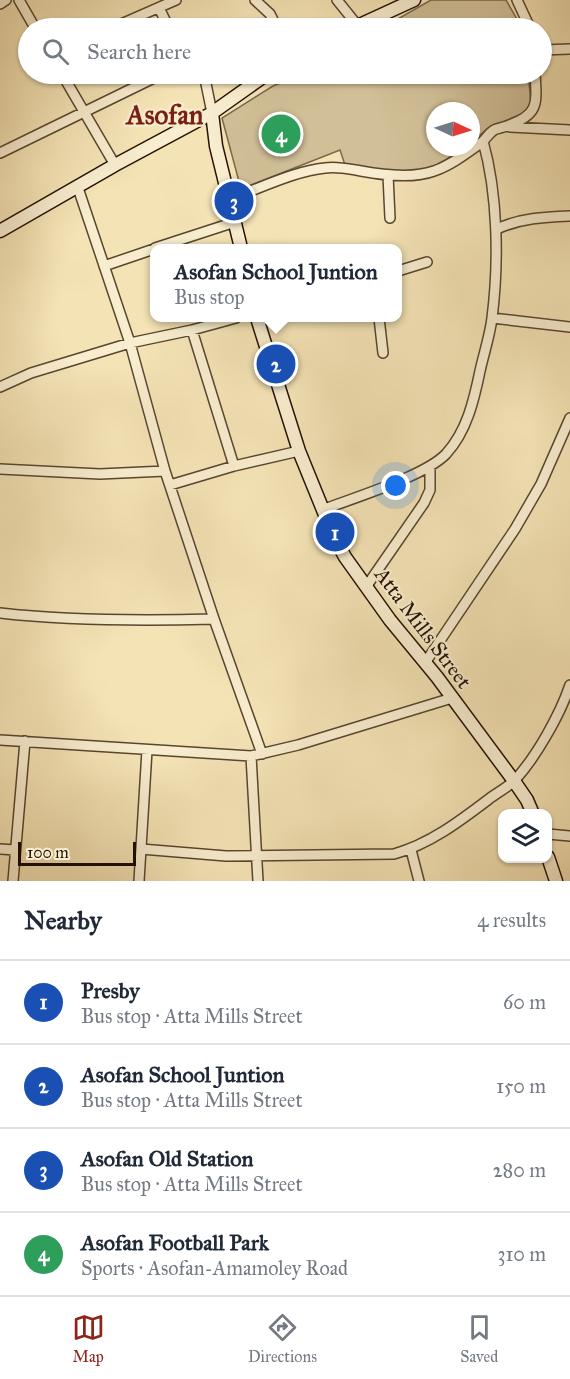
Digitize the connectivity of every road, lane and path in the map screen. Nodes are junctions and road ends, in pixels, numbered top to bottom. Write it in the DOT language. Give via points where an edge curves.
graph roads {
  1 [pos="6,0"];
  2 [pos="20,0"];
  3 [pos="176,0"];
  4 [pos="255,0"];
  5 [pos="337,0"];
  6 [pos="414,0"];
  7 [pos="517,0"];
  8 [pos="0,4"];
  9 [pos="159,8"];
  10 [pos="29,18"];
  11 [pos="136,18"];
  12 [pos="164,18"];
  13 [pos="272,18"];
  14 [pos="350,18"];
  15 [pos="375,18"];
  16 [pos="525,18"];
  17 [pos="552,50"];
  18 [pos="570,50"];
  19 [pos="68,84"];
  20 [pos="144,84"];
  21 [pos="206,84"];
  22 [pos="253,84"];
  23 [pos="535,84"];
  24 [pos="83,111"];
  25 [pos="212,113"];
  26 [pos="506,126"];
  27 [pos="570,130"];
  28 [pos="483,141"];
  29 [pos="0,153"];
  30 [pos="115,165"];
  31 [pos="388,175"];
  32 [pos="78,188"];
  33 [pos="229,199"];
  34 [pos="570,216"];
  35 [pos="390,218"];
  36 [pos="235,222"];
  37 [pos="496,229"];
  38 [pos="0,231"];
  39 [pos="170,244"];
  40 [pos="240,244"];
  41 [pos="150,251"];
  42 [pos="427,262"];
  43 [pos="104,266"];
  44 [pos="402,270"];
  45 [pos="492,318"];
  46 [pos="221,322"];
  47 [pos="258,322"];
  48 [pos="379,322"];
  49 [pos="570,327"];
  50 [pos="192,330"];
  51 [pos="130,343"];
  52 [pos="383,353"];
  53 [pos="0,387"];
  54 [pos="570,418"];
  55 [pos="300,451"];
  56 [pos="234,466"];
  57 [pos="430,467"];
  58 [pos="0,470"];
  59 [pos="165,471"];
  60 [pos="170,485"];
  61 [pos="322,510"];
  62 [pos="366,586"];
  63 [pos="0,613"];
  64 [pos="214,619"];
  65 [pos="425,663"];
  66 [pos="570,685"];
  67 [pos="452,698"];
  68 [pos="566,708"];
  69 [pos="0,740"];
  70 [pos="25,741"];
  71 [pos="147,750"];
  72 [pos="262,754"];
  73 [pos="251,756"];
  74 [pos="514,781"];
  75 [pos="530,809"];
  76 [pos="552,834"];
  77 [pos="570,836"];
  78 [pos="0,849"];
  79 [pos="141,849"];
  80 [pos="15,850"];
  81 [pos="411,850"];
  82 [pos="256,856"];
  83 [pos="550,863"];
  84 [pos="14,881"];
  85 [pos="139,881"];
  86 [pos="258,881"];
  87 [pos="419,881"];
  88 [pos="555,881"];
  1 -- 8 [label="street"];
  2 -- 10 [label="street"];
  3 -- 9 [label="street"];
  4 -- 13 [label="street"];
  5 -- 14 [label="street"];
  6 -- 15 [label="main road"];
  7 -- 16 [label="street"];
  9 -- 11 [label="street"];
  9 -- 12 [label="street"];
  17 -- 18 [label="street"];
  19 -- 24 [label="street"];
  20 -- 24 [label="street"];
  21 -- 25 [label="street"];
  22 -- 25 [label="main road"];
  23 -- 26 [label="street" via="534,110"];
  24 -- 29 [label="street"];
  24 -- 30 [label="street"];
  25 -- 30 [label="main road"];
  25 -- 33 [label="main road"];
  26 -- 27 [label="street"];
  26 -- 28 [label="street" via="489,133"];
  28 -- 31 [label="street" via="433,172"];
  28 -- 37 [label="street"];
  30 -- 32 [label="main road"];
  31 -- 33 [label="street" via="323,168"];
  31 -- 35 [label="street"];
  32 -- 38 [label="main road"];
  32 -- 43 [label="street"];
  33 -- 36 [label="main road"];
  34 -- 37 [label="street" via="509,223"];
  36 -- 39 [label="street"];
  36 -- 40 [label="main road"];
  37 -- 45 [label="street"];
  41 -- 43 [label="street"];
  42 -- 44 [label="street"];
  43 -- 51 [label="street"];
  45 -- 49 [label="street"];
  45 -- 57 [label="street" via="464,427 445,454"];
  46 -- 50 [label="street"];
  47 -- 55 [label="main road, Atta Mills Street"];
  48 -- 52 [label="street"];
  50 -- 51 [label="street"];
  50 -- 56 [label="street"];
  51 -- 53 [label="street" via="31,373"];
  51 -- 59 [label="street"];
  54 -- 65 [label="street" via="541,484 515,529"];
  55 -- 56 [label="street"];
  55 -- 61 [label="main road, Atta Mills Street"];
  56 -- 60 [label="street"];
  57 -- 61 [label="street"];
  57 -- 62 [label="street" via="430,490 424,503"];
  58 -- 59 [label="street" via="100,474"];
  59 -- 60 [label="street"];
  60 -- 64 [label="street"];
  61 -- 62 [label="main road, Atta Mills Street" via="345,557"];
  62 -- 65 [label="main road, Atta Mills Street"];
  63 -- 64 [label="street" via="157,621"];
  64 -- 72 [label="street"];
  65 -- 67 [label="main road, Atta Mills Street"];
  66 -- 68 [label="street"];
  67 -- 72 [label="street"];
  67 -- 74 [label="main road, Atta Mills Street"];
  68 -- 74 [label="street"];
  69 -- 70 [label="street"];
  70 -- 71 [label="street"];
  70 -- 80 [label="street"];
  71 -- 73 [label="street"];
  71 -- 79 [label="street"];
  72 -- 73 [label="street"];
  73 -- 82 [label="street"];
  74 -- 75 [label="main road, Atta Mills Street"];
  74 -- 81 [label="street"];
  76 -- 77 [label="street"];
  78 -- 80 [label="street"];
  79 -- 82 [label="street"];
  79 -- 85 [label="street"];
  80 -- 84 [label="street"];
  81 -- 82 [label="street" via="394,854"];
  81 -- 87 [label="street"];
  82 -- 86 [label="street"];
  83 -- 88 [label="main road"];
}
